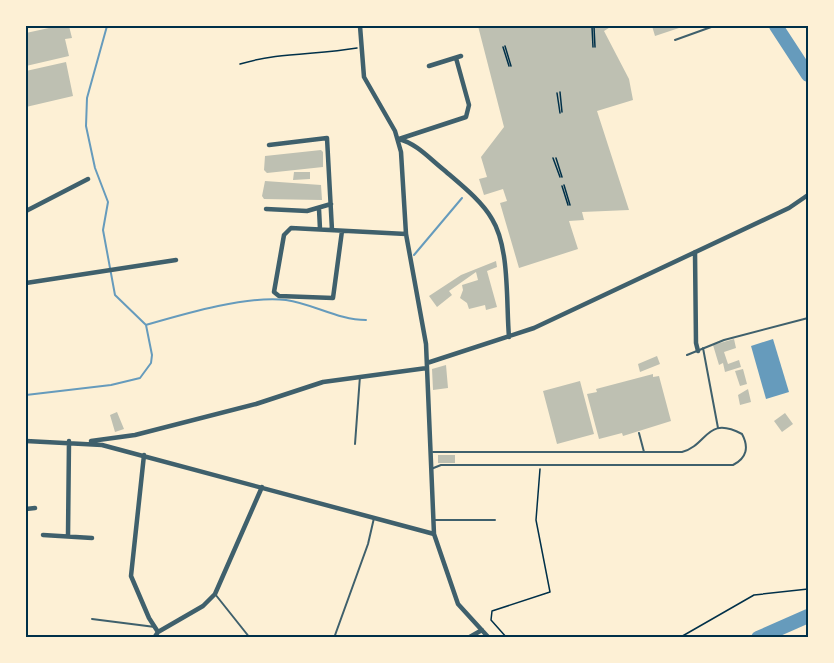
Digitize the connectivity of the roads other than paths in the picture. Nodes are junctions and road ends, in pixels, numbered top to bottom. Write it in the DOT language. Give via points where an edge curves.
graph roads {
  1 [pos="360,26"];
  2 [pos="714,26"];
  3 [pos="675,40"];
  4 [pos="429,66"];
  5 [pos="399,139"];
  6 [pos="269,145"];
  7 [pos="88,179"];
  8 [pos="808,195"];
  9 [pos="331,204"];
  10 [pos="266,209"];
  11 [pos="319,209"];
  12 [pos="26,211"];
  13 [pos="320,229"];
  14 [pos="332,230"];
  15 [pos="342,231"];
  16 [pos="406,234"];
  17 [pos="694,252"];
  18 [pos="176,260"];
  19 [pos="26,283"];
  20 [pos="808,318"];
  21 [pos="509,337"];
  22 [pos="700,349"];
  23 [pos="687,355"];
  24 [pos="427,366"];
  25 [pos="360,376"];
  26 [pos="718,428"];
  27 [pos="639,433"];
  28 [pos="26,441"];
  29 [pos="69,441"];
  30 [pos="84,442"];
  31 [pos="355,444"];
  32 [pos="431,452"];
  33 [pos="644,452"];
  34 [pos="144,455"];
  35 [pos="431,469"];
  36 [pos="262,487"];
  37 [pos="35,508"];
  38 [pos="26,509"];
  39 [pos="375,518"];
  40 [pos="433,520"];
  41 [pos="495,520"];
  42 [pos="434,534"];
  43 [pos="43,536"];
  44 [pos="68,536"];
  45 [pos="92,538"];
  46 [pos="215,594"];
  47 [pos="92,619"];
  48 [pos="156,630"];
  49 [pos="482,630"];
  50 [pos="154,638"];
  51 [pos="250,638"];
  52 [pos="334,638"];
  53 [pos="468,638"];
  54 [pos="489,638"];
  1 -- 5 [label="street" via="368,87"];
  2 -- 3 [label="lane"];
  4 -- 5 [label="street" via="458,57 469,105 466,117"];
  5 -- 16 [label="street"];
  5 -- 21 [label="street" via="413,144 492,218 503,258"];
  6 -- 9 [label="street" via="327,138"];
  7 -- 12 [label="street"];
  8 -- 17 [label="street" via="789,208"];
  9 -- 11 [label="street"];
  9 -- 14 [label="street"];
  10 -- 11 [label="street"];
  11 -- 13 [label="street"];
  13 -- 14 [label="street"];
  13 -- 15 [label="street" via="287,230 274,288 279,296 333,298"];
  14 -- 15 [label="street"];
  15 -- 16 [label="street"];
  16 -- 24 [label="street" via="424,321"];
  17 -- 21 [label="street"];
  17 -- 22 [label="street" via="696,344"];
  18 -- 19 [label="street"];
  20 -- 22 [label="lane"];
  21 -- 24 [label="street"];
  22 -- 23 [label="lane"];
  22 -- 26 [label="lane"];
  24 -- 25 [label="street"];
  24 -- 32 [label="street"];
  25 -- 30 [label="street" via="323,382 135,435"];
  25 -- 31 [label="lane"];
  26 -- 33 [label="lane" via="688,450"];
  26 -- 35 [label="lane" via="742,434 746,451 733,465 441,465"];
  27 -- 33 [label="lane"];
  28 -- 29 [label="street"];
  29 -- 30 [label="street"];
  29 -- 44 [label="street"];
  30 -- 34 [label="street"];
  32 -- 33 [label="lane"];
  32 -- 35 [label="street"];
  34 -- 36 [label="street"];
  34 -- 48 [label="street" via="131,565 134,585"];
  35 -- 40 [label="street"];
  36 -- 39 [label="street"];
  36 -- 46 [label="street"];
  37 -- 38 [label="street"];
  39 -- 42 [label="street"];
  39 -- 52 [label="lane"];
  40 -- 41 [label="lane"];
  40 -- 42 [label="street"];
  42 -- 49 [label="street" via="459,604"];
  43 -- 44 [label="street"];
  44 -- 45 [label="street"];
  46 -- 48 [label="street" via="203,606"];
  46 -- 51 [label="lane"];
  47 -- 48 [label="lane"];
  48 -- 50 [label="street"];
  49 -- 53 [label="street"];
  49 -- 54 [label="street"];
}
